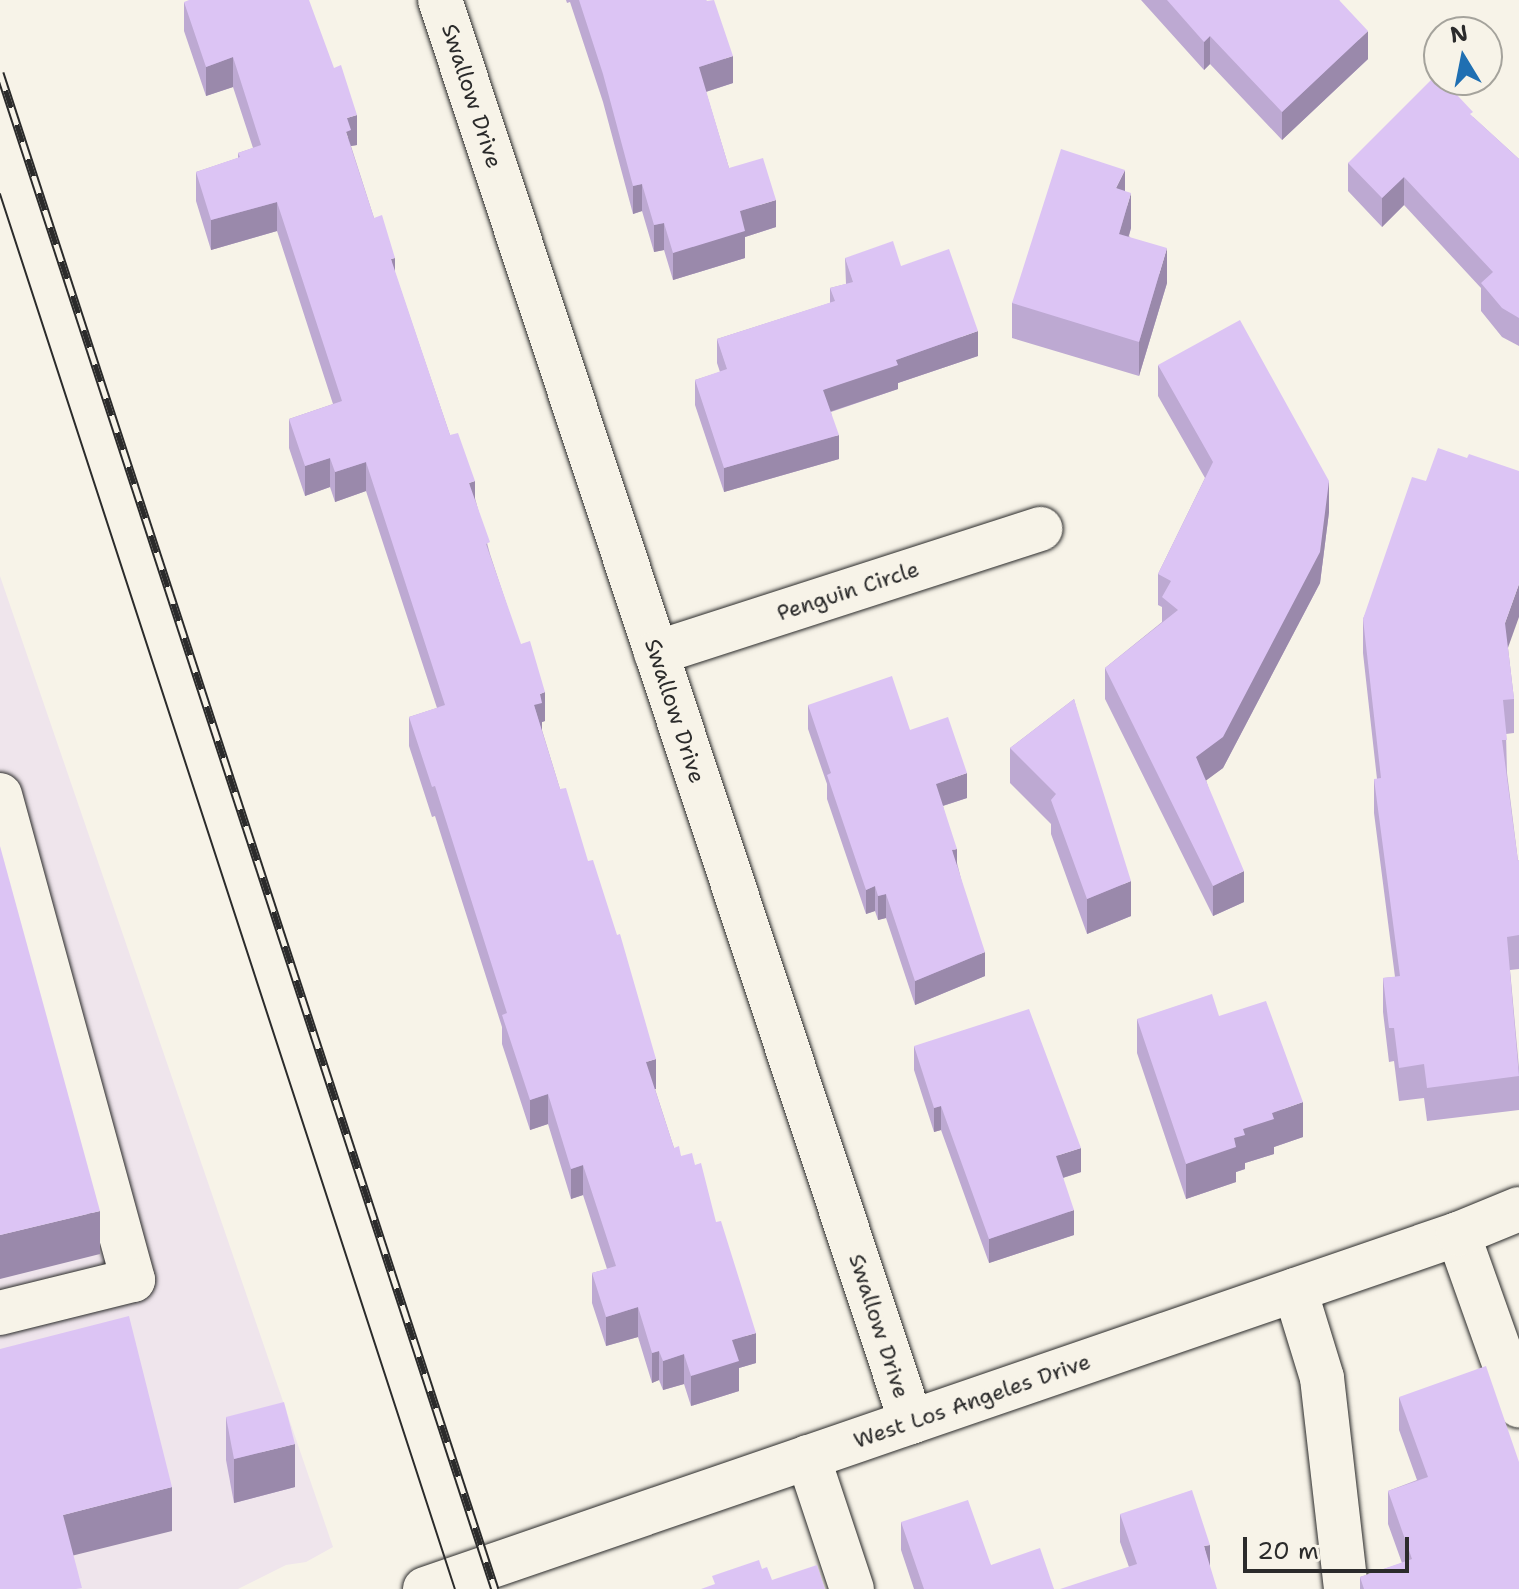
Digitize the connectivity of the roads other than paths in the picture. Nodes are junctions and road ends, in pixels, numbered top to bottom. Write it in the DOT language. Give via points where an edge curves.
graph roads {
  1 [pos="440,0"];
  2 [pos="1040,529"];
  3 [pos="656,653"];
  4 [pos="0,795"];
  5 [pos="8,854"];
  6 [pos="1519,1209"];
  7 [pos="1458,1234"];
  8 [pos="1295,1290"];
  9 [pos="0,1313"];
  10 [pos="1519,1405"];
  11 [pos="911,1422"];
  12 [pos="808,1457"];
  13 [pos="425,1589"];
  14 [pos="852,1589"];
  15 [pos="1346,1589"];
  1 -- 3 [label="street, Swallow Drive"];
  2 -- 3 [label="street, Penguin Circle"];
  3 -- 11 [label="street, Swallow Drive"];
  4 -- 5 [label="street"];
  5 -- 9 [label="street" via="133,1280"];
  6 -- 7 [label="street, West Los Angeles Drive"];
  7 -- 8 [label="street, West Los Angeles Drive"];
  7 -- 10 [label="street"];
  8 -- 11 [label="street, West Los Angeles Drive"];
  8 -- 15 [label="street" via="1322,1378"];
  11 -- 12 [label="street, West Los Angeles Drive"];
  12 -- 13 [label="street, West Los Angeles Drive"];
  12 -- 14 [label="street"];
}
